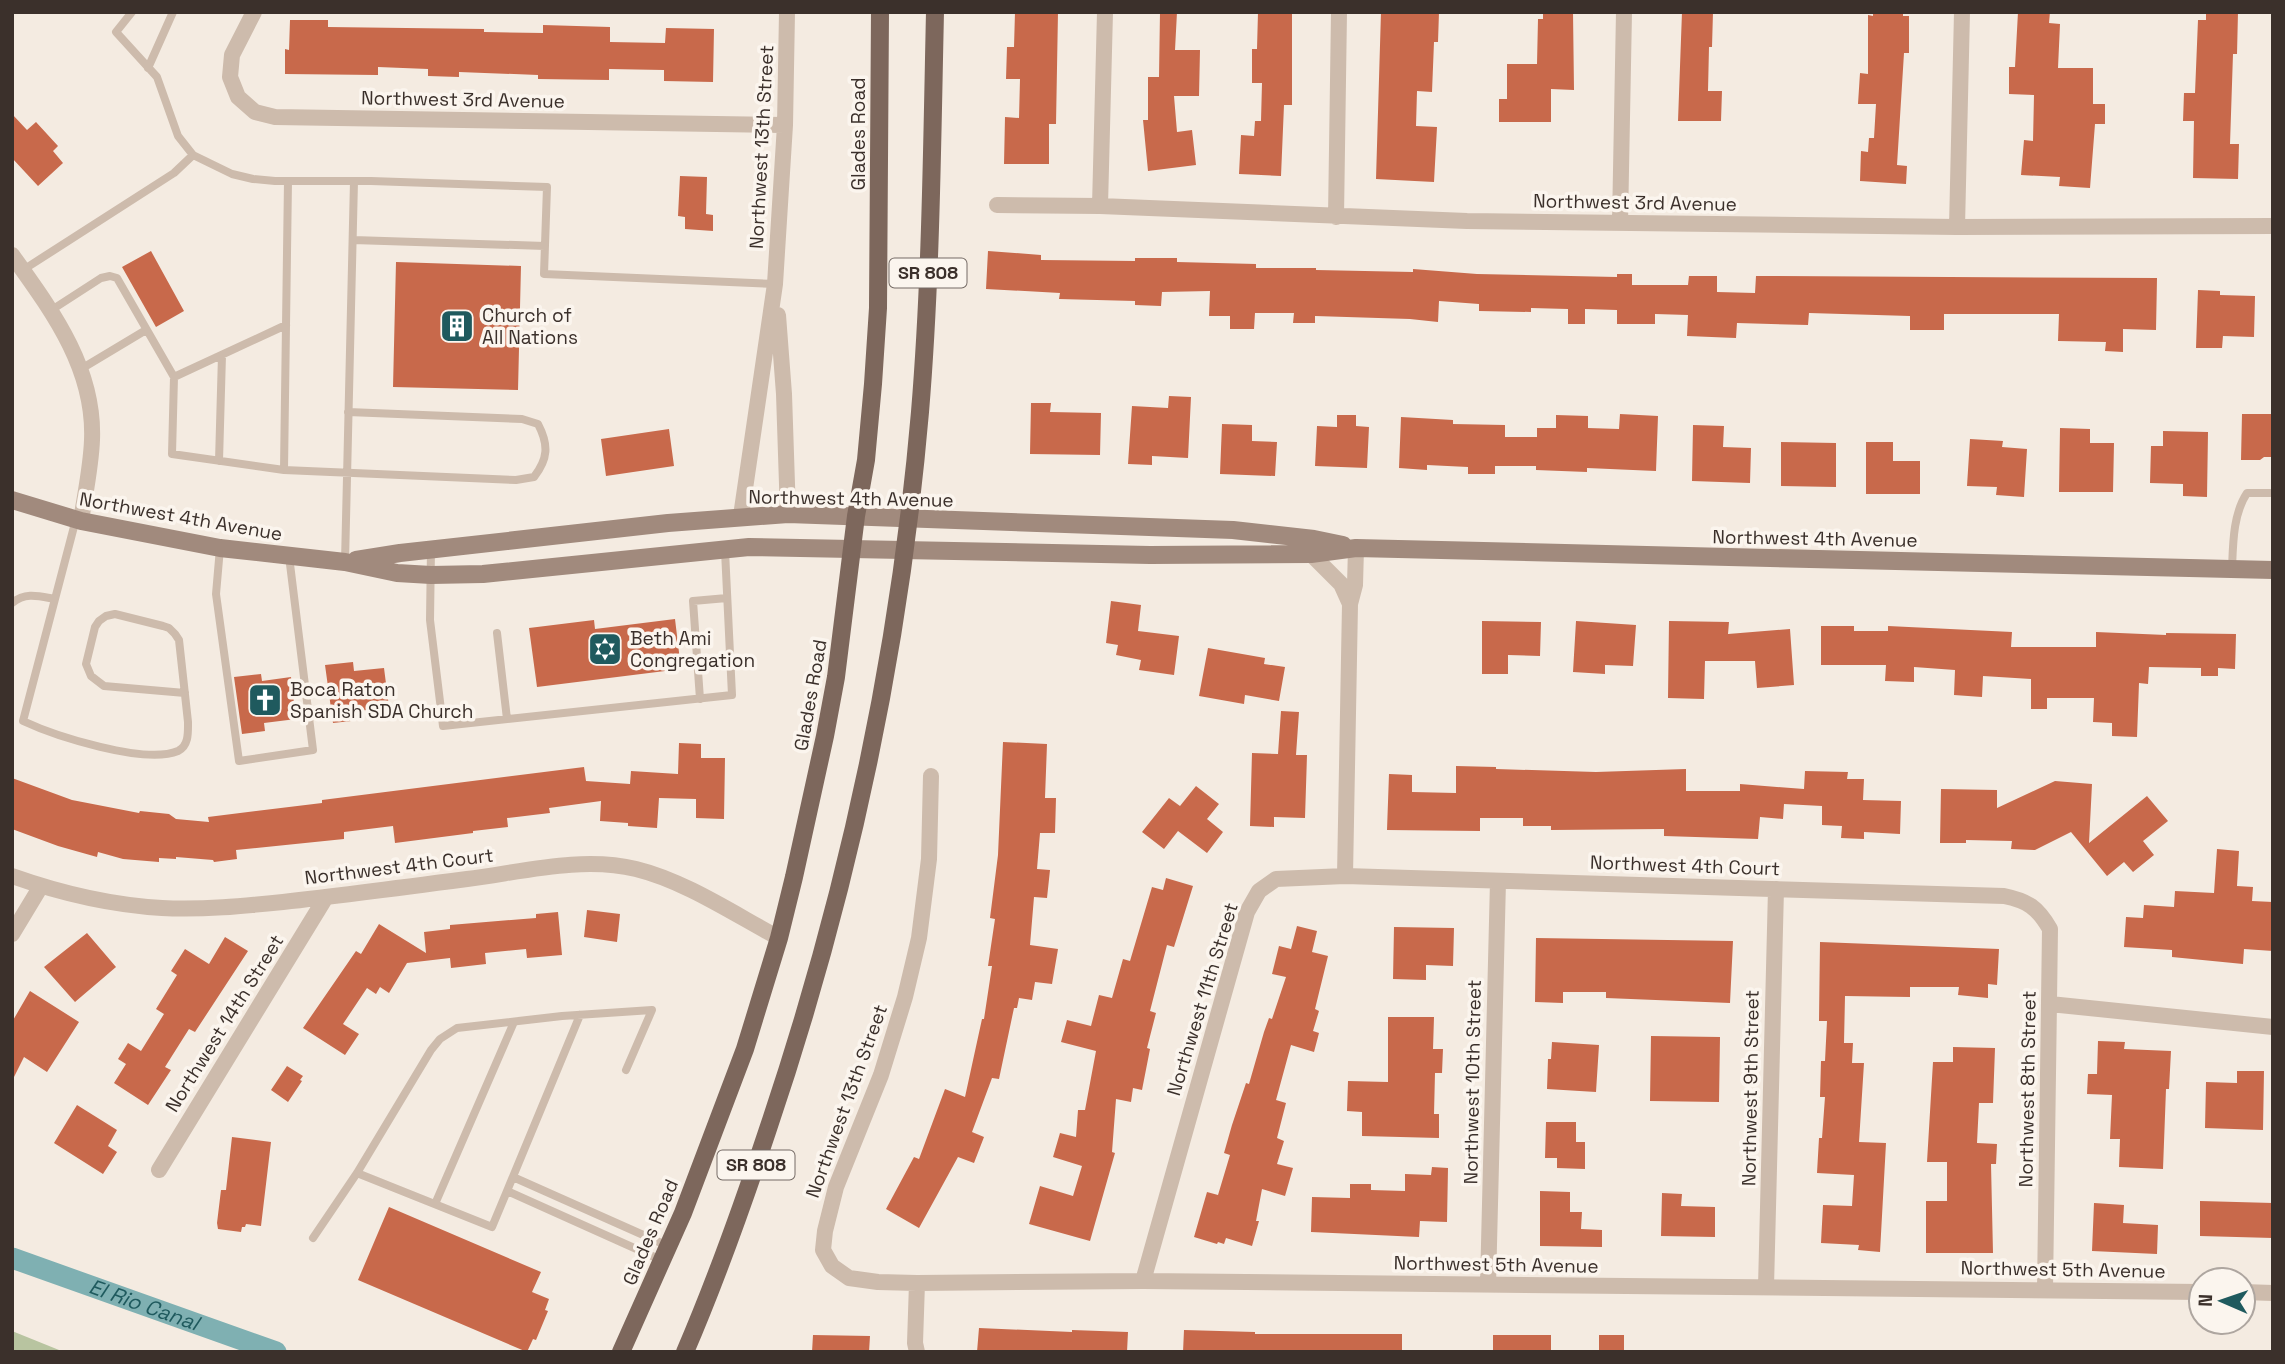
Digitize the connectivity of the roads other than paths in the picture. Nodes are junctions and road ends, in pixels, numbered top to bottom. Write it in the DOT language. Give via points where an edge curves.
graph roads {
  1 [pos="132,12"];
  2 [pos="173,12"];
  3 [pos="254,12"];
  4 [pos="787,12"];
  5 [pos="880,12"];
  6 [pos="935,12"];
  7 [pos="1105,12"];
  8 [pos="1339,12"];
  9 [pos="1624,12"];
  10 [pos="1962,12"];
  11 [pos="148,68"];
  12 [pos="785,125"];
  13 [pos="193,155"];
  14 [pos="288,181"];
  15 [pos="354,181"];
  16 [pos="997,205"];
  17 [pos="1100,206"];
  18 [pos="1336,216"];
  19 [pos="1620,222"];
  20 [pos="2273,226"];
  21 [pos="1957,227"];
  22 [pos="353,240"];
  23 [pos="545,246"];
  24 [pos="12,255"];
  25 [pos="23,270"];
  26 [pos="775,284"];
  27 [pos="50,311"];
  28 [pos="286,325"];
  29 [pos="146,330"];
  30 [pos="222,355"];
  31 [pos="82,369"];
  32 [pos="174,377"];
  33 [pos="348,412"];
  34 [pos="219,461"];
  35 [pos="284,470"];
  36 [pos="347,474"];
  37 [pos="2273,493"];
  38 [pos="12,500"];
  39 [pos="788,514"];
  40 [pos="741,516"];
  41 [pos="856,516"];
  42 [pos="908,519"];
  43 [pos="78,520"];
  44 [pos="220,548"];
  45 [pos="853,548"];
  46 [pos="1356,548"];
  47 [pos="431,549"];
  48 [pos="905,549"];
  49 [pos="725,550"];
  50 [pos="1311,554"];
  51 [pos="289,556"];
  52 [pos="345,562"];
  53 [pos="2232,569"];
  54 [pos="2273,570"];
  55 [pos="431,575"];
  56 [pos="727,598"];
  57 [pos="55,599"];
  58 [pos="12,603"];
  59 [pos="1350,604"];
  60 [pos="497,634"];
  61 [pos="185,693"];
  62 [pos="700,699"];
  63 [pos="12,716"];
  64 [pos="507,719"];
  65 [pos="23,722"];
  66 [pos="931,776"];
  67 [pos="12,876"];
  68 [pos="1345,876"];
  69 [pos="1498,881"];
  70 [pos="41,886"];
  71 [pos="1776,889"];
  72 [pos="326,897"];
  73 [pos="2023,900"];
  74 [pos="12,934"];
  75 [pos="779,938"];
  76 [pos="2050,1003"];
  77 [pos="580,1015"];
  78 [pos="514,1022"];
  79 [pos="2273,1027"];
  80 [pos="626,1070"];
  81 [pos="159,1170"];
  82 [pos="357,1173"];
  83 [pos="513,1177"];
  84 [pos="507,1191"];
  85 [pos="435,1204"];
  86 [pos="825,1231"];
  87 [pos="313,1238"];
  88 [pos="665,1253"];
  89 [pos="1143,1281"];
  90 [pos="917,1283"];
  91 [pos="1488,1284"];
  92 [pos="1766,1287"];
  93 [pos="2045,1290"];
  94 [pos="2187,1292"];
  95 [pos="621,1352"];
  96 [pos="685,1352"];
  97 [pos="917,1352"];
  1 -- 11 [label="lane" via="116,32"];
  2 -- 11 [label="lane"];
  3 -- 12 [label="street, Northwest 3rd Avenue" via="233,55 230,77 247,105 275,117"];
  4 -- 12 [label="street, Northwest 13th Street"];
  5 -- 41 [label="main road, Glades Road / SR 808" via="878,308 866,460"];
  6 -- 42 [label="main road, SR 808" via="927,313"];
  7 -- 17 [label="street"];
  8 -- 18 [label="street"];
  9 -- 19 [label="street"];
  10 -- 21 [label="street"];
  11 -- 13 [label="lane" via="157,78 178,136"];
  12 -- 26 [label="street, Northwest 13th Street"];
  13 -- 14 [label="lane" via="232,174"];
  13 -- 25 [label="lane" via="174,173"];
  14 -- 15 [label="lane"];
  14 -- 28 [label="lane"];
  15 -- 22 [label="lane"];
  15 -- 23 [label="lane" via="547,187"];
  16 -- 17 [label="street, Northwest 3rd Avenue"];
  17 -- 18 [label="street, Northwest 3rd Avenue"];
  18 -- 19 [label="street, Northwest 3rd Avenue"];
  19 -- 21 [label="street, Northwest 3rd Avenue"];
  20 -- 21 [label="street, Northwest 3rd Avenue"];
  22 -- 23 [label="lane"];
  22 -- 33 [label="lane"];
  23 -- 26 [label="lane" via="544,274"];
  24 -- 25 [label="street"];
  25 -- 27 [label="street"];
  26 -- 39 [label="street, Northwest 13th Street" via="785,394"];
  26 -- 40 [label="street, Northwest 13th Street"];
  27 -- 29 [label="lane" via="110,276 117,278"];
  27 -- 31 [label="street"];
  28 -- 30 [label="lane"];
  28 -- 35 [label="lane"];
  29 -- 31 [label="lane"];
  29 -- 32 [label="lane"];
  30 -- 32 [label="lane"];
  30 -- 34 [label="lane"];
  31 -- 43 [label="street" via="92,441"];
  32 -- 34 [label="lane" via="172,454"];
  33 -- 36 [label="lane"];
  33 -- 36 [label="lane" via="522,419 538,424 546,450 544,465 534,477 516,480"];
  34 -- 35 [label="lane"];
  35 -- 36 [label="lane"];
  36 -- 52 [label="lane"];
  37 -- 53 [label="lane" via="2248,493 2240,503"];
  38 -- 43 [label="street, Northwest 4th Avenue"];
  39 -- 40 [label="street, Northwest 4th Avenue"];
  39 -- 41 [label="street, Northwest 4th Avenue"];
  40 -- 47 [label="street, Northwest 4th Avenue"];
  41 -- 42 [label="street, Northwest 4th Avenue"];
  41 -- 45 [label="main road, Glades Road / SR 808"];
  42 -- 46 [label="street, Northwest 4th Avenue" via="1233,530"];
  42 -- 48 [label="main road, SR 808"];
  43 -- 44 [label="street, Northwest 4th Avenue"];
  43 -- 57 [label="lane"];
  44 -- 51 [label="street, Northwest 4th Avenue"];
  44 -- 51 [label="lane" via="216,594 239,761 313,750"];
  45 -- 48 [label="street, Northwest 4th Avenue"];
  45 -- 49 [label="street, Northwest 4th Avenue"];
  45 -- 75 [label="main road, Glades Road / SR 808" via="836,677"];
  46 -- 50 [label="street, Northwest 4th Avenue"];
  46 -- 53 [label="street, Northwest 4th Avenue"];
  46 -- 59 [label="street"];
  47 -- 52 [label="street, Northwest 4th Avenue"];
  47 -- 55 [label="lane"];
  48 -- 50 [label="street, Northwest 4th Avenue"];
  48 -- 96 [label="main road, SR 808" via="877,717 818,975 734,1231"];
  49 -- 55 [label="street, Northwest 4th Avenue"];
  49 -- 56 [label="lane"];
  50 -- 59 [label="street" via="1341,584"];
  51 -- 52 [label="street, Northwest 4th Avenue"];
  52 -- 55 [label="street, Northwest 4th Avenue"];
  53 -- 54 [label="street, Northwest 4th Avenue"];
  55 -- 64 [label="lane" via="430,621 443,726"];
  56 -- 62 [label="lane" via="732,695"];
  56 -- 62 [label="lane" via="693,601"];
  57 -- 58 [label="lane" via="32,594"];
  57 -- 65 [label="lane"];
  59 -- 68 [label="street"];
  60 -- 64 [label="lane"];
  61 -- 61 [label="lane" via="179,640 169,628 115,614 99,621 86,664 96,681 111,687"];
  61 -- 65 [label="lane" via="188,735 178,751 140,753 100,747"];
  62 -- 64 [label="lane"];
  63 -- 65 [label="lane"];
  66 -- 86 [label="street, Northwest 13th Street" via="929,859 919,938 881,1075 836,1187"];
  67 -- 70 [label="street, Northwest 4th Court"];
  68 -- 69 [label="street, Northwest 4th Court"];
  68 -- 89 [label="street, Northwest 11th Street" via="1276,879 1259,891 1247,912"];
  69 -- 71 [label="street, Northwest 4th Court"];
  69 -- 91 [label="street, Northwest 10th Street"];
  70 -- 72 [label="street, Northwest 4th Court" via="162,908"];
  70 -- 74 [label="street"];
  71 -- 73 [label="street, Northwest 4th Court" via="2004,895"];
  71 -- 92 [label="street, Northwest 9th Street"];
  72 -- 75 [label="street, Northwest 4th Court" via="570,866 613,866 678,884"];
  72 -- 81 [label="street, Northwest 14th Street"];
  73 -- 76 [label="street, Northwest 8th Street" via="2040,912 2050,929"];
  75 -- 88 [label="main road, Glades Road / SR 808" via="745,1049"];
  76 -- 79 [label="street"];
  76 -- 93 [label="street, Northwest 8th Street"];
  77 -- 78 [label="lane"];
  77 -- 80 [label="lane" via="652,1010"];
  77 -- 83 [label="lane"];
  78 -- 82 [label="lane" via="457,1028 440,1039"];
  78 -- 85 [label="lane"];
  82 -- 85 [label="lane"];
  82 -- 87 [label="lane"];
  83 -- 84 [label="lane"];
  83 -- 88 [label="lane"];
  84 -- 85 [label="lane" via="492,1227"];
  84 -- 88 [label="lane"];
  86 -- 90 [label="street, Northwest 5th Avenue" via="823,1250 832,1266 849,1278"];
  88 -- 95 [label="main road, Glades Road / SR 808"];
  89 -- 90 [label="street, Northwest 5th Avenue"];
  89 -- 91 [label="street, Northwest 5th Avenue"];
  90 -- 97 [label="street"];
  91 -- 92 [label="street, Northwest 5th Avenue"];
  92 -- 93 [label="street, Northwest 5th Avenue"];
  93 -- 94 [label="street, Northwest 5th Avenue"];
}
